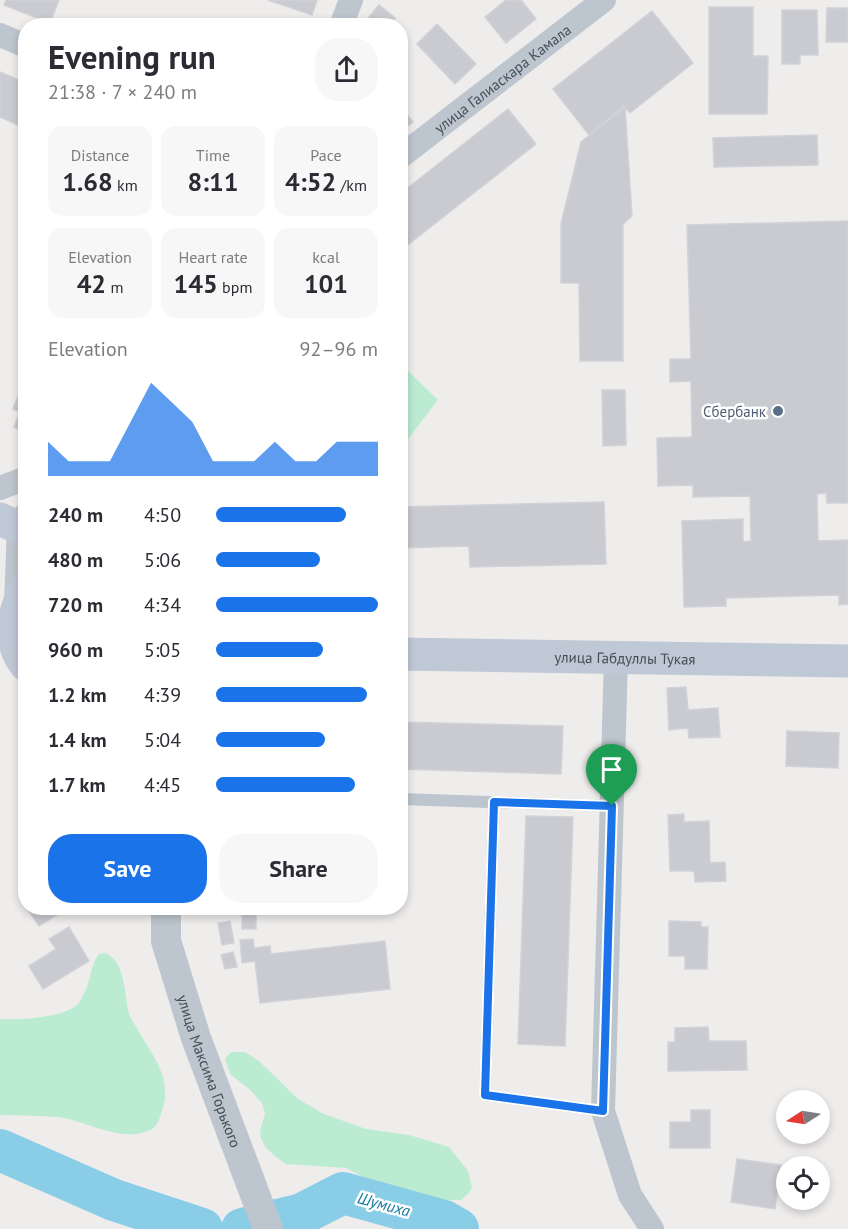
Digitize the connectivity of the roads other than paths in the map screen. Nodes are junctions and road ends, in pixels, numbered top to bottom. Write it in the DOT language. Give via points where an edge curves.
graph roads {
  1 [pos="351,0"];
  2 [pos="604,0"];
  3 [pos="344,18"];
  4 [pos="0,35"];
  5 [pos="18,43"];
  6 [pos="408,151"];
  7 [pos="18,481"];
  8 [pos="0,489"];
  9 [pos="17,523"];
  10 [pos="16,624"];
  11 [pos="408,654"];
  12 [pos="616,657"];
  13 [pos="848,661"];
  14 [pos="408,799"];
  15 [pos="494,802"];
  16 [pos="612,806"];
  17 [pos="156,915"];
  18 [pos="166,915"];
  19 [pos="166,941"];
  20 [pos="603,1111"];
  21 [pos="268,1229"];
  22 [pos="652,1229"];
  1 -- 3 [label="street"];
  2 -- 6 [label="street, улица Галиаскара Камала"];
  4 -- 5 [label="street"];
  7 -- 8 [label="street"];
  9 -- 10 [label="street"];
  11 -- 12 [label="main road, улица Габдуллы Тукая"];
  12 -- 13 [label="main road, улица Габдуллы Тукая"];
  12 -- 16 [label="street"];
  14 -- 15 [label="lane"];
  15 -- 16 [label="lane"];
  15 -- 20 [label="lane" via="485,1095"];
  16 -- 20 [label="street"];
  17 -- 19 [label="street"];
  18 -- 19 [label="street, улица Максима Горького"];
  19 -- 21 [label="street, улица Максима Горького" via="196,1038"];
  20 -- 22 [label="street" via="630,1195"];
}
